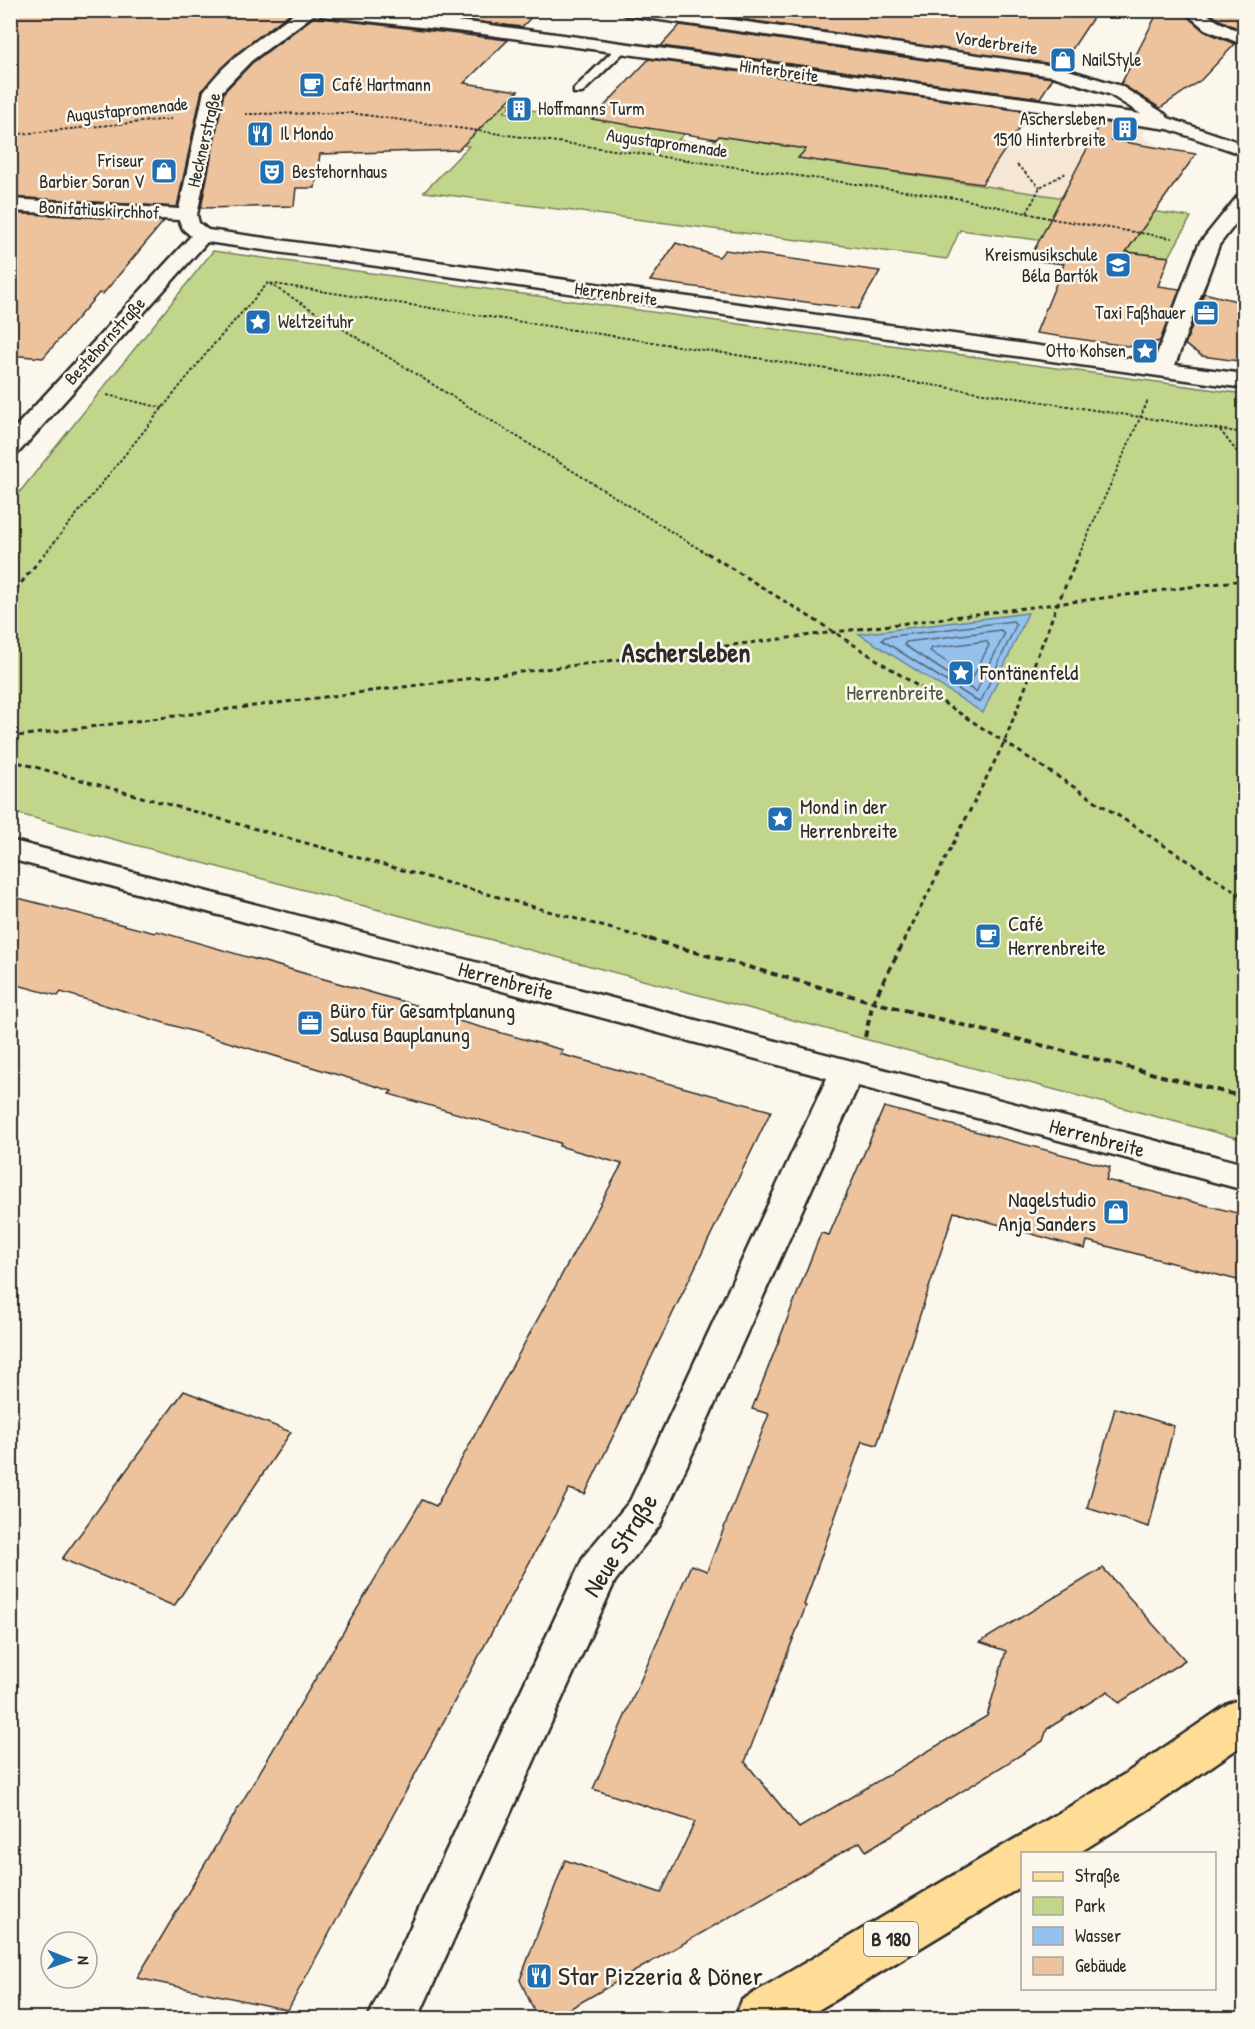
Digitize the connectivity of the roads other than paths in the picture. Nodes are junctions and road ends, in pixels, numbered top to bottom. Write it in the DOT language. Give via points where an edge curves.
graph roads {
  1 [pos="625,10"];
  2 [pos="1190,10"];
  3 [pos="309,11"];
  4 [pos="500,16"];
  5 [pos="483,29"];
  6 [pos="1245,40"];
  7 [pos="621,49"];
  8 [pos="578,91"];
  9 [pos="1171,124"];
  10 [pos="1245,150"];
  11 [pos="1245,201"];
  12 [pos="10,205"];
  13 [pos="187,215"];
  14 [pos="202,235"];
  15 [pos="1162,369"];
  16 [pos="1245,381"];
  17 [pos="10,448"];
  18 [pos="10,849"];
  19 [pos="847,1072"];
  20 [pos="1245,1177"];
  21 [pos="1245,1719"];
  22 [pos="1036,1852"];
  23 [pos="1021,1861"];
  24 [pos="393,2019"];
  25 [pos="760,2019"];
  1 -- 9 [label="street, Vorderbreite" via="1054,71 1115,90"];
  2 -- 6 [label="street" via="1211,25"];
  3 -- 5 [label="street, Hinterbreite"];
  3 -- 13 [label="street, Hecknerstraße" via="222,77 213,91"];
  4 -- 5 [label="street"];
  5 -- 7 [label="street, Hinterbreite"];
  7 -- 8 [label="lane"];
  7 -- 9 [label="street, Hinterbreite"];
  9 -- 10 [label="street, Hinterbreite"];
  11 -- 15 [label="street" via="1209,244"];
  12 -- 13 [label="street, Bonifatiuskirchhof"];
  13 -- 14 [label="street, Hecknerstraße" via="190,225"];
  14 -- 15 [label="street, Herrenbreite"];
  14 -- 17 [label="street, Bestehornstraße"];
  15 -- 16 [label="street, Herrenbreite"];
  18 -- 19 [label="street, Herrenbreite"];
  19 -- 20 [label="street, Herrenbreite"];
  19 -- 24 [label="street, Neue Straße" via="645,1513 598,1569"];
  21 -- 22 [label="main road" via="1141,1789"];
  23 -- 25 [label="main road, B 180"];
}
